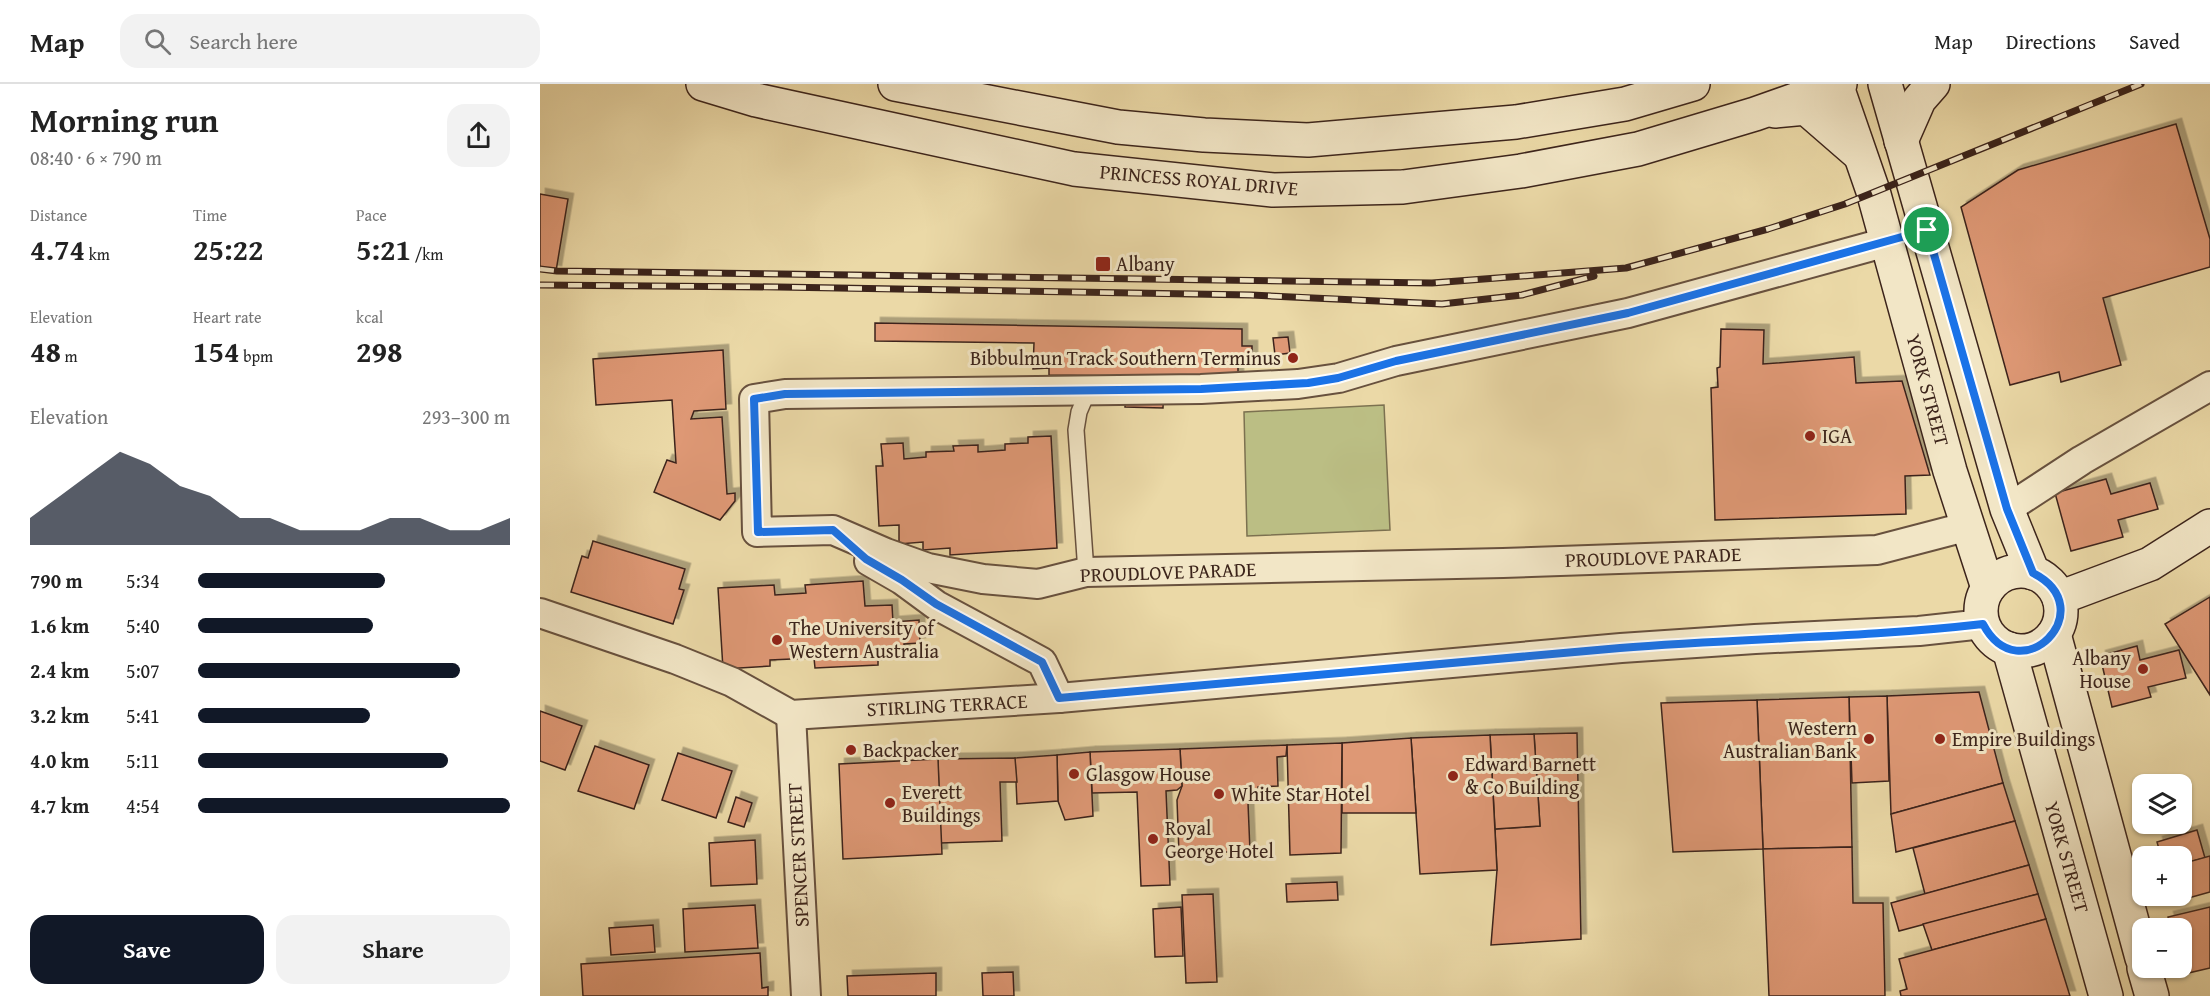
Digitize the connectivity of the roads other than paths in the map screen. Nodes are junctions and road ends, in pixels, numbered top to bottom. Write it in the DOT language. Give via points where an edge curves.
graph roads {
  1 [pos="703,84"];
  2 [pos="895,84"];
  3 [pos="1693,84"];
  4 [pos="1837,84"];
  5 [pos="1885,84"];
  6 [pos="1933,84"];
  7 [pos="758,92"];
  8 [pos="1755,114"];
  9 [pos="1901,141"];
  10 [pos="1861,155"];
  11 [pos="1874,191"];
  12 [pos="1927,230"];
  13 [pos="1887,242"];
  14 [pos="2210,386"];
  15 [pos="1088,391"];
  16 [pos="2007,509"];
  17 [pos="1969,526"];
  18 [pos="2210,526"];
  19 [pos="833,530"];
  20 [pos="1086,572"];
  21 [pos="2033,573"];
  22 [pos="1988,588"];
  23 [pos="2059,598"];
  24 [pos="540,613"];
  25 [pos="1983,624"];
  26 [pos="2054,634"];
  27 [pos="2009,649"];
  28 [pos="1059,698"];
  29 [pos="791,715"];
  30 [pos="2132,921"];
  31 [pos="2147,978"];
  32 [pos="806,996"];
  33 [pos="2106,996"];
  34 [pos="2152,996"];
  1 -- 7 [label="main road, PRINCESS ROYAL DRIVE"];
  2 -- 3 [label="main road" via="1118,128 1308,140 1516,122 1625,104"];
  4 -- 8 [label="main road, PRINCESS ROYAL DRIVE"];
  4 -- 10 [label="main road, PRINCESS ROYAL DRIVE"];
  5 -- 9 [label="main road"];
  6 -- 9 [label="main road" via="1919,100"];
  7 -- 8 [label="main road, PRINCESS ROYAL DRIVE" via="1074,169 1273,190 1403,187 1521,171 1638,150"];
  8 -- 10 [label="main road" via="1806,108"];
  9 -- 12 [label="main road"];
  10 -- 11 [label="main road, PRINCESS ROYAL DRIVE"];
  11 -- 13 [label="main road, YORK STREET"];
  12 -- 13 [label="main road"];
  12 -- 16 [label="main road"];
  13 -- 15 [label="street, PROUDLOVE PARADE" via="1628,313 1396,361 1338,378 1245,387"];
  13 -- 17 [label="main road, YORK STREET"];
  14 -- 16 [label="street" via="2082,460"];
  15 -- 19 [label="street, PROUDLOVE PARADE" via="785,394 754,399 758,532"];
  15 -- 20 [label="lane" via="1076,430"];
  16 -- 17 [label="main road"];
  16 -- 21 [label="main road"];
  17 -- 20 [label="street, PROUDLOVE PARADE" via="1877,550"];
  17 -- 22 [label="main road, YORK STREET"];
  18 -- 23 [label="main road" via="2150,564"];
  19 -- 20 [label="street, PROUDLOVE PARADE" via="928,568 983,579 1038,585"];
  19 -- 28 [label="street" via="866,559 936,604 1042,662"];
  21 -- 22 [label="main road" via="2008,573"];
  21 -- 23 [label="main road" via="2044,578"];
  22 -- 25 [label="main road" via="1982,605"];
  23 -- 26 [label="main road" via="2060,617"];
  24 -- 29 [label="street" via="732,682"];
  25 -- 27 [label="main road" via="1993,639"];
  25 -- 28 [label="street, STIRLING TERRACE" via="1621,648"];
  26 -- 27 [label="main road" via="2034,649"];
  26 -- 30 [label="main road"];
  27 -- 33 [label="main road, YORK STREET"];
  28 -- 29 [label="street, STIRLING TERRACE"];
  29 -- 32 [label="street, SPENCER STREET"];
  31 -- 34 [label="main road"];
}
